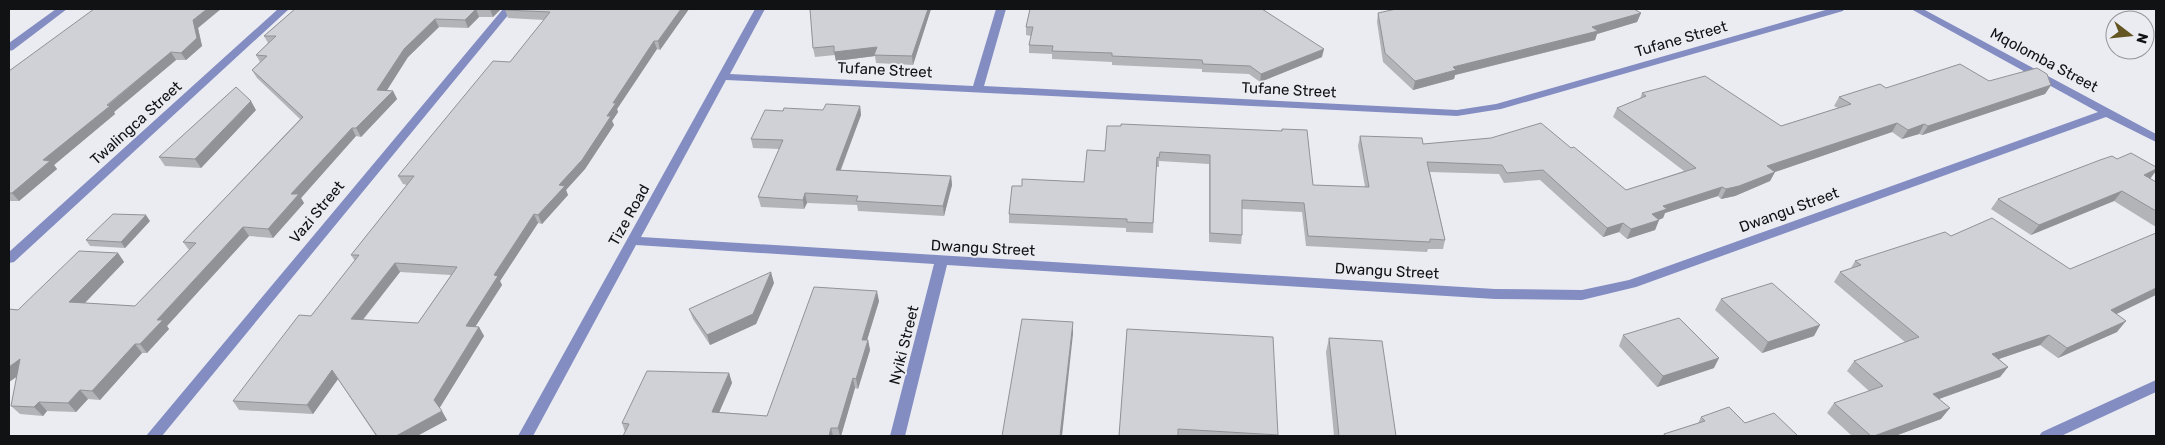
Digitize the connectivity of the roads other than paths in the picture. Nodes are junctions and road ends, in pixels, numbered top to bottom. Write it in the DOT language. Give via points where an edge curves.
graph roads {
  1 [pos="62,9"];
  2 [pos="284,9"];
  3 [pos="508,9"];
  4 [pos="760,9"];
  5 [pos="1001,9"];
  6 [pos="1839,9"];
  7 [pos="1916,9"];
  8 [pos="9,48"];
  9 [pos="724,77"];
  10 [pos="978,89"];
  11 [pos="2109,112"];
  12 [pos="2156,139"];
  13 [pos="634,242"];
  14 [pos="9,259"];
  15 [pos="941,262"];
  16 [pos="2156,386"];
  17 [pos="153,436"];
  18 [pos="525,436"];
  19 [pos="898,436"];
  20 [pos="2047,436"];
  1 -- 8 [label="street"];
  2 -- 14 [label="street, Twalingca Street"];
  3 -- 17 [label="street, Vazi Street"];
  4 -- 9 [label="street, Tize Road"];
  5 -- 10 [label="street"];
  6 -- 10 [label="street, Tufane Street" via="1497,107 1457,113"];
  7 -- 11 [label="street, Mqolomba Street"];
  9 -- 10 [label="street, Tufane Street"];
  9 -- 13 [label="street, Tize Road"];
  11 -- 12 [label="street, Mqolomba Street"];
  11 -- 15 [label="street, Dwangu Street" via="1631,284 1582,296"];
  13 -- 15 [label="street, Dwangu Street"];
  13 -- 18 [label="street, Tize Road"];
  15 -- 19 [label="street, Nyiki Street"];
  16 -- 20 [label="street"];
}
